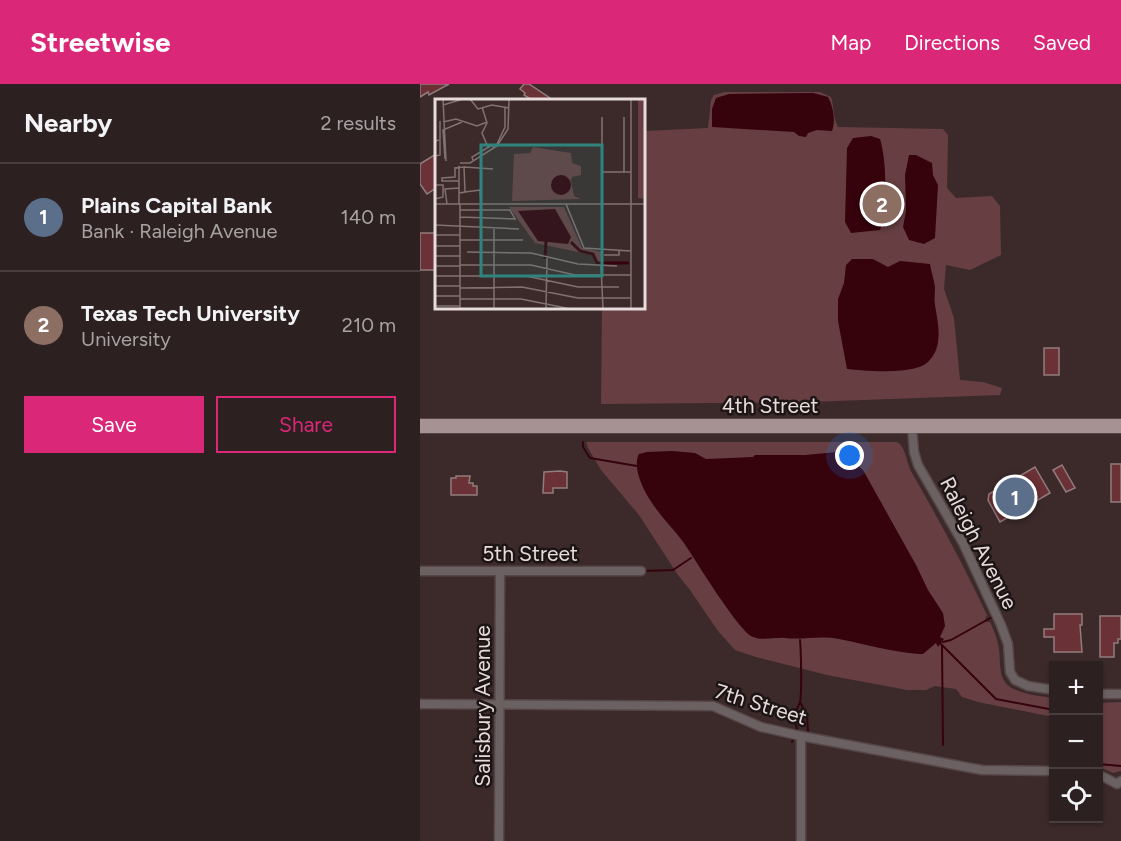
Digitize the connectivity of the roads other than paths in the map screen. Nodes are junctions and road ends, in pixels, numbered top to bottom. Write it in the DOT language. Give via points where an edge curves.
graph roads {
  1 [pos="420,426"];
  2 [pos="912,426"];
  3 [pos="1121,426"];
  4 [pos="420,571"];
  5 [pos="500,571"];
  6 [pos="641,571"];
  7 [pos="1049,689"];
  8 [pos="1103,694"];
  9 [pos="1121,694"];
  10 [pos="420,704"];
  11 [pos="500,704"];
  12 [pos="801,736"];
  13 [pos="1049,771"];
  14 [pos="1103,776"];
  15 [pos="1120,784"];
  16 [pos="500,841"];
  17 [pos="801,841"];
  1 -- 2 [label="main road, 4th Street"];
  2 -- 3 [label="main road, 4th Street"];
  2 -- 7 [label="street, Raleigh Avenue" via="918,465 963,543 1001,625 1012,676 1028,686"];
  4 -- 5 [label="street, 5th Street"];
  5 -- 6 [label="street, 5th Street"];
  5 -- 11 [label="street, Salisbury Avenue"];
  8 -- 9 [label="street"];
  10 -- 11 [label="street, 7th Street"];
  11 -- 12 [label="street, 7th Street" via="712,706 761,727"];
  11 -- 16 [label="street, Salisbury Avenue"];
  12 -- 13 [label="street, 7th Street" via="982,770"];
  12 -- 17 [label="street"];
  14 -- 15 [label="street"];
}
